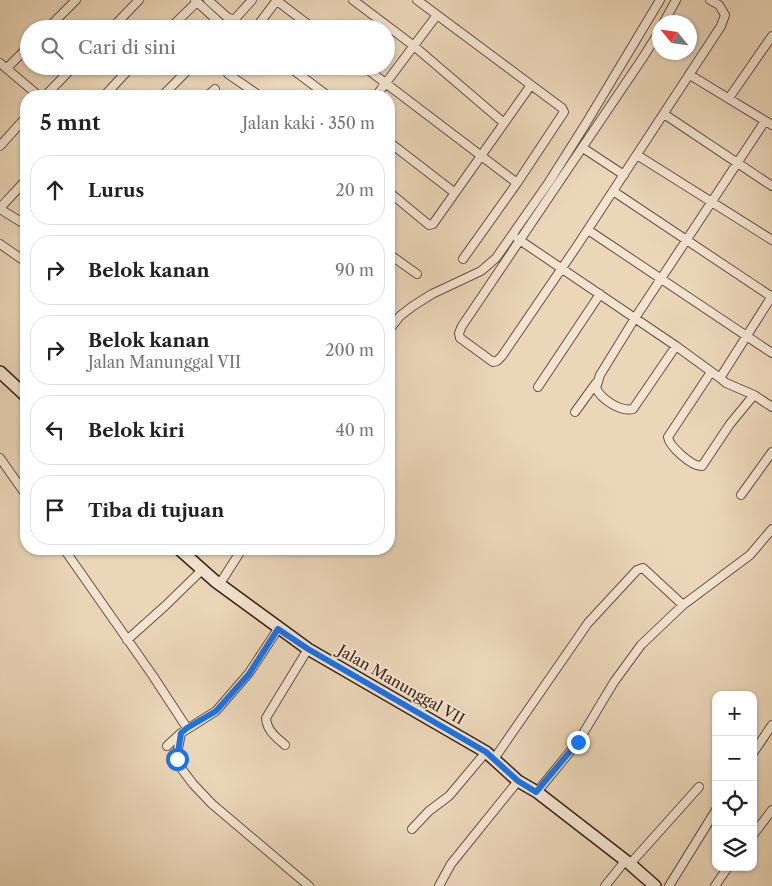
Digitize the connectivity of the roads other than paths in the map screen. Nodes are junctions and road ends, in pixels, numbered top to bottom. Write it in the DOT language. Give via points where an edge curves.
graph roads {
  1 [pos="76,0"];
  2 [pos="139,0"];
  3 [pos="208,0"];
  4 [pos="252,0"];
  5 [pos="277,0"];
  6 [pos="353,0"];
  7 [pos="417,0"];
  8 [pos="660,0"];
  9 [pos="676,0"];
  10 [pos="710,0"];
  11 [pos="196,1"];
  12 [pos="437,15"];
  13 [pos="668,15"];
  14 [pos="56,20"];
  15 [pos="120,20"];
  16 [pos="178,20"];
  17 [pos="217,20"];
  18 [pos="262,20"];
  19 [pos="303,20"];
  20 [pos="380,20"];
  21 [pos="395,32"];
  22 [pos="772,36"];
  23 [pos="652,42"];
  24 [pos="414,46"];
  25 [pos="20,55"];
  26 [pos="0,63"];
  27 [pos="7,68"];
  28 [pos="395,70"];
  29 [pos="65,75"];
  30 [pos="124,75"];
  31 [pos="183,75"];
  32 [pos="229,75"];
  33 [pos="300,75"];
  34 [pos="375,75"];
  35 [pos="391,75"];
  36 [pos="690,75"];
  37 [pos="385,83"];
  38 [pos="531,85"];
  39 [pos="32,90"];
  40 [pos="51,90"];
  41 [pos="110,90"];
  42 [pos="168,90"];
  43 [pos="251,90"];
  44 [pos="320,90"];
  45 [pos="380,90"];
  46 [pos="394,90"];
  47 [pos="395,91"];
  48 [pos="729,98"];
  49 [pos="664,114"];
  50 [pos="504,123"];
  51 [pos="770,123"];
  52 [pos="20,124"];
  53 [pos="0,146"];
  54 [pos="395,147"];
  55 [pos="582,148"];
  56 [pos="637,155"];
  57 [pos="480,156"];
  58 [pos="737,162"];
  59 [pos="624,175"];
  60 [pos="517,183"];
  61 [pos="20,186"];
  62 [pos="772,186"];
  63 [pos="613,191"];
  64 [pos="455,193"];
  65 [pos="395,197"];
  66 [pos="711,202"];
  67 [pos="0,208"];
  68 [pos="20,221"];
  69 [pos="588,230"];
  70 [pos="512,234"];
  71 [pos="520,240"];
  72 [pos="686,240"];
  73 [pos="772,240"];
  74 [pos="0,244"];
  75 [pos="20,258"];
  76 [pos="395,258"];
  77 [pos="463,259"];
  78 [pos="562,268"];
  79 [pos="417,274"];
  80 [pos="660,279"];
  81 [pos="600,294"];
  82 [pos="772,297"];
  83 [pos="635,318"];
  84 [pos="395,322"];
  85 [pos="747,337"];
  86 [pos="676,346"];
  87 [pos="772,353"];
  88 [pos="0,372"];
  89 [pos="711,372"];
  90 [pos="720,378"];
  91 [pos="596,383"];
  92 [pos="538,387"];
  93 [pos="20,390"];
  94 [pos="754,395"];
  95 [pos="772,407"];
  96 [pos="575,412"];
  97 [pos="772,452"];
  98 [pos="0,458"];
  99 [pos="20,484"];
  100 [pos="741,495"];
  101 [pos="772,529"];
  102 [pos="68,555"];
  103 [pos="186,555"];
  104 [pos="238,555"];
  105 [pos="202,570"];
  106 [pos="219,585"];
  107 [pos="683,605"];
  108 [pos="278,629"];
  109 [pos="127,640"];
  110 [pos="308,649"];
  111 [pos="772,725"];
  112 [pos="184,730"];
  113 [pos="285,745"];
  114 [pos="166,746"];
  115 [pos="757,747"];
  116 [pos="490,756"];
  117 [pos="518,781"];
  118 [pos="699,787"];
  119 [pos="536,792"];
  120 [pos="772,810"];
  121 [pos="712,816"];
  122 [pos="412,829"];
  123 [pos="757,829"];
  124 [pos="628,862"];
  125 [pos="725,871"];
  126 [pos="309,886"];
  127 [pos="439,886"];
  128 [pos="605,886"];
  129 [pos="655,886"];
  130 [pos="669,886"];
  131 [pos="715,886"];
  1 -- 14 [label="street"];
  2 -- 15 [label="street"];
  3 -- 4 [label="street" via="234,20"];
  5 -- 18 [label="street"];
  5 -- 19 [label="street"];
  6 -- 20 [label="street"];
  7 -- 12 [label="street"];
  8 -- 70 [label="street" via="586,125"];
  9 -- 13 [label="street"];
  10 -- 36 [label="street" via="723,10 724,20"];
  11 -- 16 [label="street"];
  11 -- 17 [label="street"];
  12 -- 24 [label="street"];
  12 -- 38 [label="street"];
  21 -- 24 [label="street"];
  22 -- 48 [label="street"];
  23 -- 55 [label="street"];
  24 -- 28 [label="street"];
  24 -- 50 [label="street"];
  25 -- 27 [label="street"];
  26 -- 27 [label="street"];
  27 -- 39 [label="street"];
  29 -- 40 [label="street"];
  30 -- 41 [label="street"];
  31 -- 42 [label="street"];
  32 -- 43 [label="street"];
  33 -- 44 [label="street"];
  34 -- 37 [label="street"];
  35 -- 37 [label="street"];
  36 -- 48 [label="street"];
  36 -- 49 [label="street"];
  37 -- 45 [label="street"];
  37 -- 46 [label="street"];
  38 -- 50 [label="street"];
  38 -- 60 [label="street" via="564,112"];
  47 -- 57 [label="street"];
  48 -- 51 [label="street"];
  49 -- 56 [label="street"];
  49 -- 58 [label="street"];
  50 -- 57 [label="street"];
  51 -- 58 [label="street"];
  52 -- 53 [label="street"];
  54 -- 64 [label="street"];
  55 -- 59 [label="street"];
  55 -- 71 [label="street"];
  56 -- 59 [label="street"];
  56 -- 66 [label="street"];
  57 -- 60 [label="street"];
  57 -- 64 [label="street"];
  58 -- 62 [label="street"];
  58 -- 66 [label="street"];
  59 -- 63 [label="street"];
  60 -- 77 [label="street"];
  61 -- 67 [label="street"];
  63 -- 69 [label="street"];
  63 -- 72 [label="street"];
  64 -- 65 [label="street" via="432,224"];
  66 -- 72 [label="street"];
  66 -- 73 [label="street"];
  67 -- 68 [label="street"];
  69 -- 78 [label="street"];
  69 -- 80 [label="street"];
  70 -- 71 [label="street"];
  70 -- 84 [label="street" via="489,266 413,306"];
  71 -- 78 [label="street"];
  71 -- 78 [label="street" via="459,333 464,342 488,359 493,362 502,356"];
  72 -- 80 [label="street"];
  72 -- 82 [label="street"];
  74 -- 75 [label="street"];
  76 -- 79 [label="street"];
  78 -- 81 [label="street"];
  80 -- 83 [label="street"];
  80 -- 85 [label="street"];
  81 -- 83 [label="street"];
  81 -- 92 [label="street"];
  82 -- 85 [label="street"];
  83 -- 86 [label="street"];
  83 -- 91 [label="street"];
  85 -- 87 [label="street"];
  85 -- 90 [label="street"];
  86 -- 89 [label="street"];
  86 -- 91 [label="street" via="633,409 622,409 606,400 598,394"];
  88 -- 93 [label="street"];
  89 -- 90 [label="street"];
  89 -- 94 [label="street" via="668,437 670,444 693,465 702,466"];
  90 -- 94 [label="street"];
  91 -- 96 [label="street"];
  94 -- 95 [label="street"];
  97 -- 100 [label="street"];
  98 -- 99 [label="street"];
  101 -- 107 [label="street" via="750,555"];
  102 -- 109 [label="street"];
  103 -- 105 [label="street, Jalan Manunggal VII"];
  104 -- 106 [label="street"];
  105 -- 106 [label="street, Jalan Manunggal VII"];
  105 -- 109 [label="street"];
  106 -- 108 [label="street, Jalan Manunggal VII"];
  107 -- 116 [label="street" via="643,568 636,570 588,623"];
  107 -- 119 [label="street" via="637,650 578,742"];
  108 -- 110 [label="street, Jalan Manunggal VII"];
  108 -- 112 [label="street" via="249,674 216,711"];
  109 -- 112 [label="street" via="153,676"];
  110 -- 113 [label="street" via="266,718 270,730"];
  110 -- 116 [label="street, Jalan Manunggal VII"];
  111 -- 115 [label="street"];
  112 -- 114 [label="street"];
  112 -- 126 [label="street" via="177,754 178,764 193,784"];
  116 -- 117 [label="street, Jalan Manunggal VII"];
  116 -- 122 [label="street"];
  117 -- 119 [label="street, Jalan Manunggal VII"];
  117 -- 127 [label="street" via="451,864"];
  118 -- 124 [label="street"];
  119 -- 124 [label="street, Jalan Manunggal VII"];
  120 -- 123 [label="street"];
  121 -- 130 [label="street"];
  124 -- 128 [label="street"];
  124 -- 129 [label="street, Jalan Manunggal VII"];
  125 -- 131 [label="street"];
}
